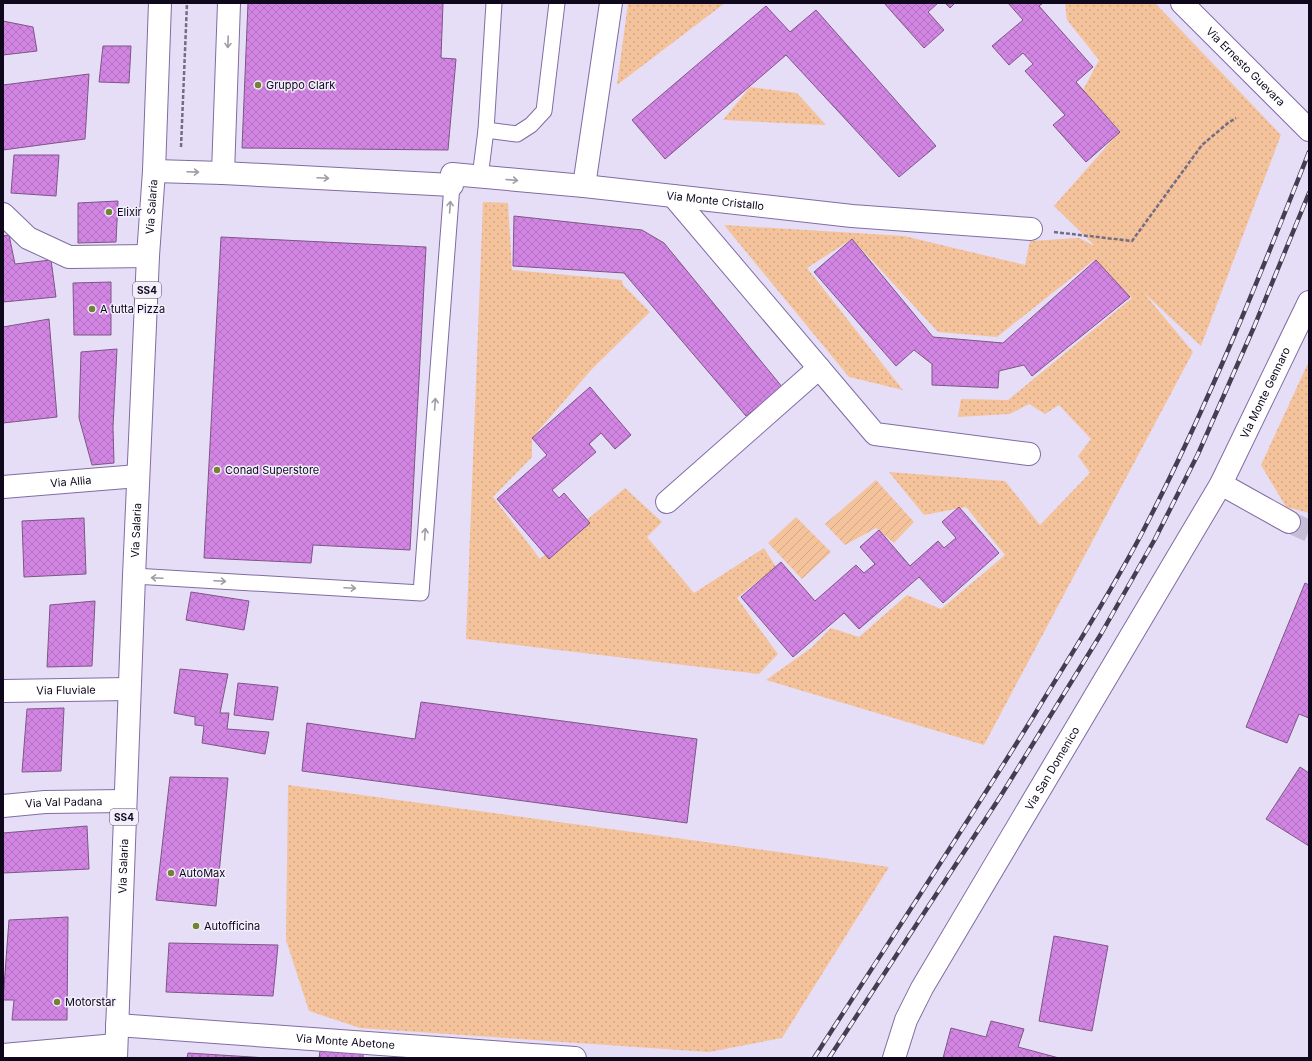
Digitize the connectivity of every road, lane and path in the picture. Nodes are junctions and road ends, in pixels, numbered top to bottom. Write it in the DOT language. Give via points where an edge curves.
graph roads {
  1 [pos="160,3"];
  2 [pos="230,3"];
  3 [pos="494,3"];
  4 [pos="557,3"];
  5 [pos="1182,3"];
  6 [pos="607,4"];
  7 [pos="1236,118"];
  8 [pos="486,130"];
  9 [pos="1309,130"];
  10 [pos="154,171"];
  11 [pos="223,173"];
  12 [pos="480,177"];
  13 [pos="452,185"];
  14 [pos="584,186"];
  15 [pos="673,196"];
  16 [pos="3,214"];
  17 [pos="1041,231"];
  18 [pos="148,256"];
  19 [pos="1309,302"];
  20 [pos="819,368"];
  21 [pos="1028,454"];
  22 [pos="138,476"];
  23 [pos="1222,484"];
  24 [pos="3,487"];
  25 [pos="667,502"];
  26 [pos="1289,522"];
  27 [pos="134,576"];
  28 [pos="129,689"];
  29 [pos="3,691"];
  30 [pos="125,801"];
  31 [pos="3,806"];
  32 [pos="116,1043"];
  33 [pos="3,1055"];
  34 [pos="575,1058"];
  35 [pos="894,1058"];
  1 -- 10 [label="street, Via Salaria / SS4"];
  2 -- 11 [label="street, one-way"];
  3 -- 8 [label="lane"];
  4 -- 8 [label="lane" via="544,111 531,125 517,134"];
  5 -- 9 [label="street, Via Ernesto Guevara"];
  6 -- 14 [label="street"];
  7 -- 17 [label="path" via="1202,145 1132,241"];
  8 -- 12 [label="lane"];
  10 -- 11 [label="street, one-way"];
  10 -- 18 [label="street, Via Salaria / SS4"];
  11 -- 13 [label="street, one-way"];
  12 -- 13 [label="street, Via Monte Cristallo" via="452,174"];
  12 -- 14 [label="street, Via Monte Cristallo, one-way"];
  13 -- 27 [label="lane" via="421,593"];
  14 -- 15 [label="street, Via Monte Cristallo"];
  15 -- 17 [label="street, Via Monte Cristallo" via="852,216"];
  15 -- 20 [label="street"];
  16 -- 18 [label="street" via="28,238 70,257"];
  18 -- 22 [label="street, Via Salaria / SS4"];
  19 -- 23 [label="street, Via Monte Gennaro"];
  20 -- 21 [label="street" via="875,434"];
  20 -- 25 [label="street"];
  22 -- 24 [label="street, Via Allia"];
  22 -- 27 [label="street, Via Salaria / SS4"];
  23 -- 26 [label="street"];
  23 -- 35 [label="street, Via San Domenico" via="922,988 906,1020"];
  27 -- 28 [label="street, Via Salaria / SS4"];
  28 -- 29 [label="street, Via Fluviale"];
  28 -- 30 [label="street, Via Salaria / SS4"];
  30 -- 31 [label="street, Via Val Padana" via="45,802"];
  30 -- 32 [label="street, Via Salaria / SS4"];
  32 -- 33 [label="street, Via Monte Abetone"];
  32 -- 34 [label="street, Via Monte Abetone"];
}
